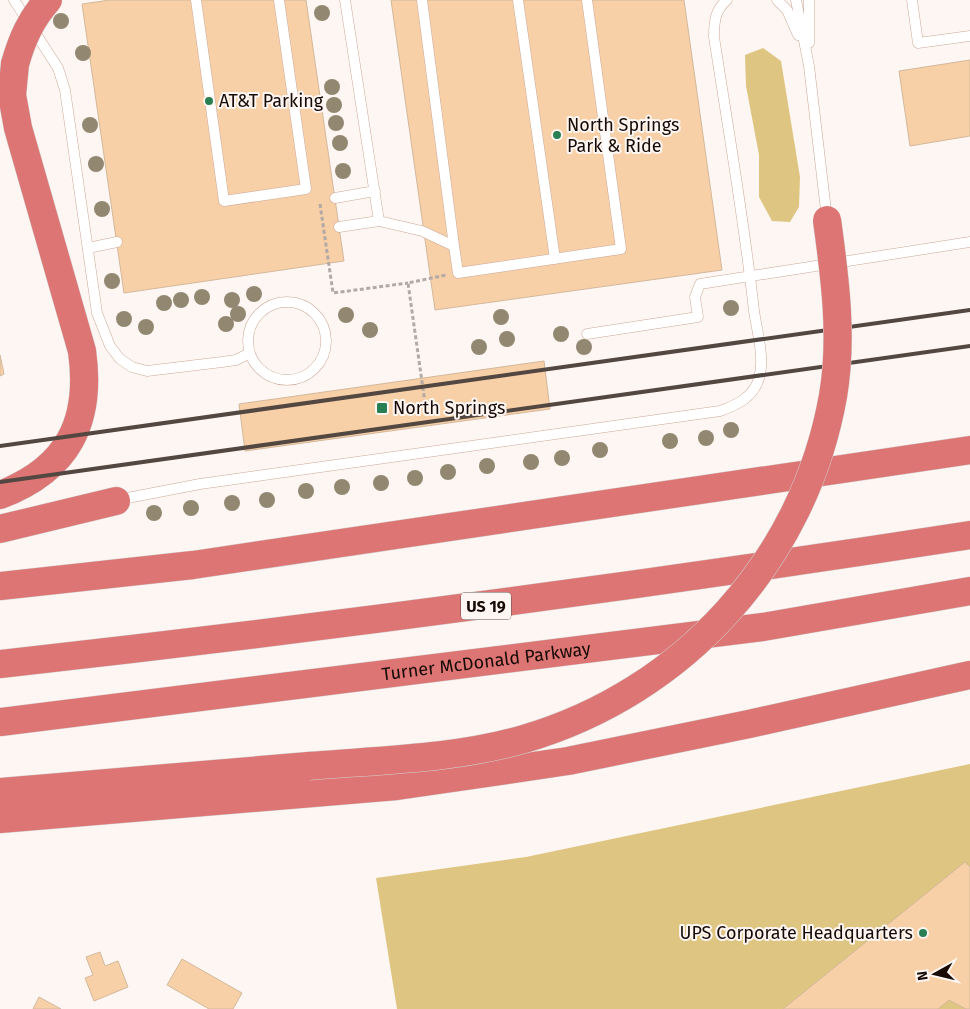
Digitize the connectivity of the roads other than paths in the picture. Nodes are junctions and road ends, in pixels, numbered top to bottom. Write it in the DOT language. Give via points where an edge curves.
graph roads {
  1 [pos="14,0"];
  2 [pos="48,0"];
  3 [pos="196,0"];
  4 [pos="279,0"];
  5 [pos="345,0"];
  6 [pos="422,0"];
  7 [pos="518,0"];
  8 [pos="586,0"];
  9 [pos="728,0"];
  10 [pos="776,0"];
  11 [pos="796,0"];
  12 [pos="809,0"];
  13 [pos="912,0"];
  14 [pos="970,36"];
  15 [pos="809,66"];
  16 [pos="375,191"];
  17 [pos="335,198"];
  18 [pos="827,220"];
  19 [pos="379,221"];
  20 [pos="339,227"];
  21 [pos="117,242"];
  22 [pos="970,242"];
  23 [pos="454,246"];
  24 [pos="88,248"];
  25 [pos="556,258"];
  26 [pos="750,276"];
  27 [pos="587,334"];
  28 [pos="250,353"];
  29 [pos="970,450"];
  30 [pos="0,495"];
  31 [pos="116,501"];
  32 [pos="0,529"];
  33 [pos="970,535"];
  34 [pos="0,586"];
  35 [pos="970,591"];
  36 [pos="0,664"];
  37 [pos="970,675"];
  38 [pos="0,722"];
  39 [pos="0,792"];
  40 [pos="0,819"];
  1 -- 24 [label="lane" via="50,54 65,90"];
  2 -- 30 [label="highway, bridge" via="22,39 12,95 18,128 82,351 86,376 84,400 76,428 62,454 44,473"];
  3 -- 4 [label="lane" via="224,201 306,189"];
  5 -- 16 [label="lane"];
  6 -- 23 [label="lane"];
  7 -- 25 [label="lane"];
  8 -- 25 [label="lane" via="622,249"];
  9 -- 26 [label="lane" via="721,5 714,20 714,37"];
  10 -- 15 [label="lane" via="787,10"];
  11 -- 15 [label="lane"];
  12 -- 15 [label="lane"];
  13 -- 14 [label="lane" via="918,43"];
  15 -- 18 [label="lane"];
  16 -- 17 [label="lane"];
  16 -- 19 [label="lane"];
  18 -- 39 [label="highway, bridge" via="837,311 837,354 833,396 810,480 771,555 726,613 671,665 637,690 600,710 523,739 482,748"];
  19 -- 20 [label="lane"];
  19 -- 23 [label="lane" via="422,231"];
  21 -- 24 [label="lane"];
  22 -- 26 [label="lane"];
  23 -- 25 [label="lane" via="458,273"];
  24 -- 28 [label="lane" via="97,314 110,346 132,367 147,371 194,366 236,360"];
  26 -- 27 [label="lane" via="700,284 695,297 698,317"];
  26 -- 31 [label="lane" via="760,358 759,378 751,394 736,406 720,411 200,484"];
  28 -- 28 [label="lane" via="266,374 279,379 307,375 317,366 325,348 324,329 308,308 280,302 267,306 250,327"];
  29 -- 34 [label="highway" via="193,565"];
  31 -- 32 [label="highway"];
  33 -- 36 [label="highway, US 19" via="564,596"];
  35 -- 38 [label="highway, Turner McDonald Parkway" via="763,627"];
  37 -- 40 [label="highway" via="568,761 407,785"];
}
